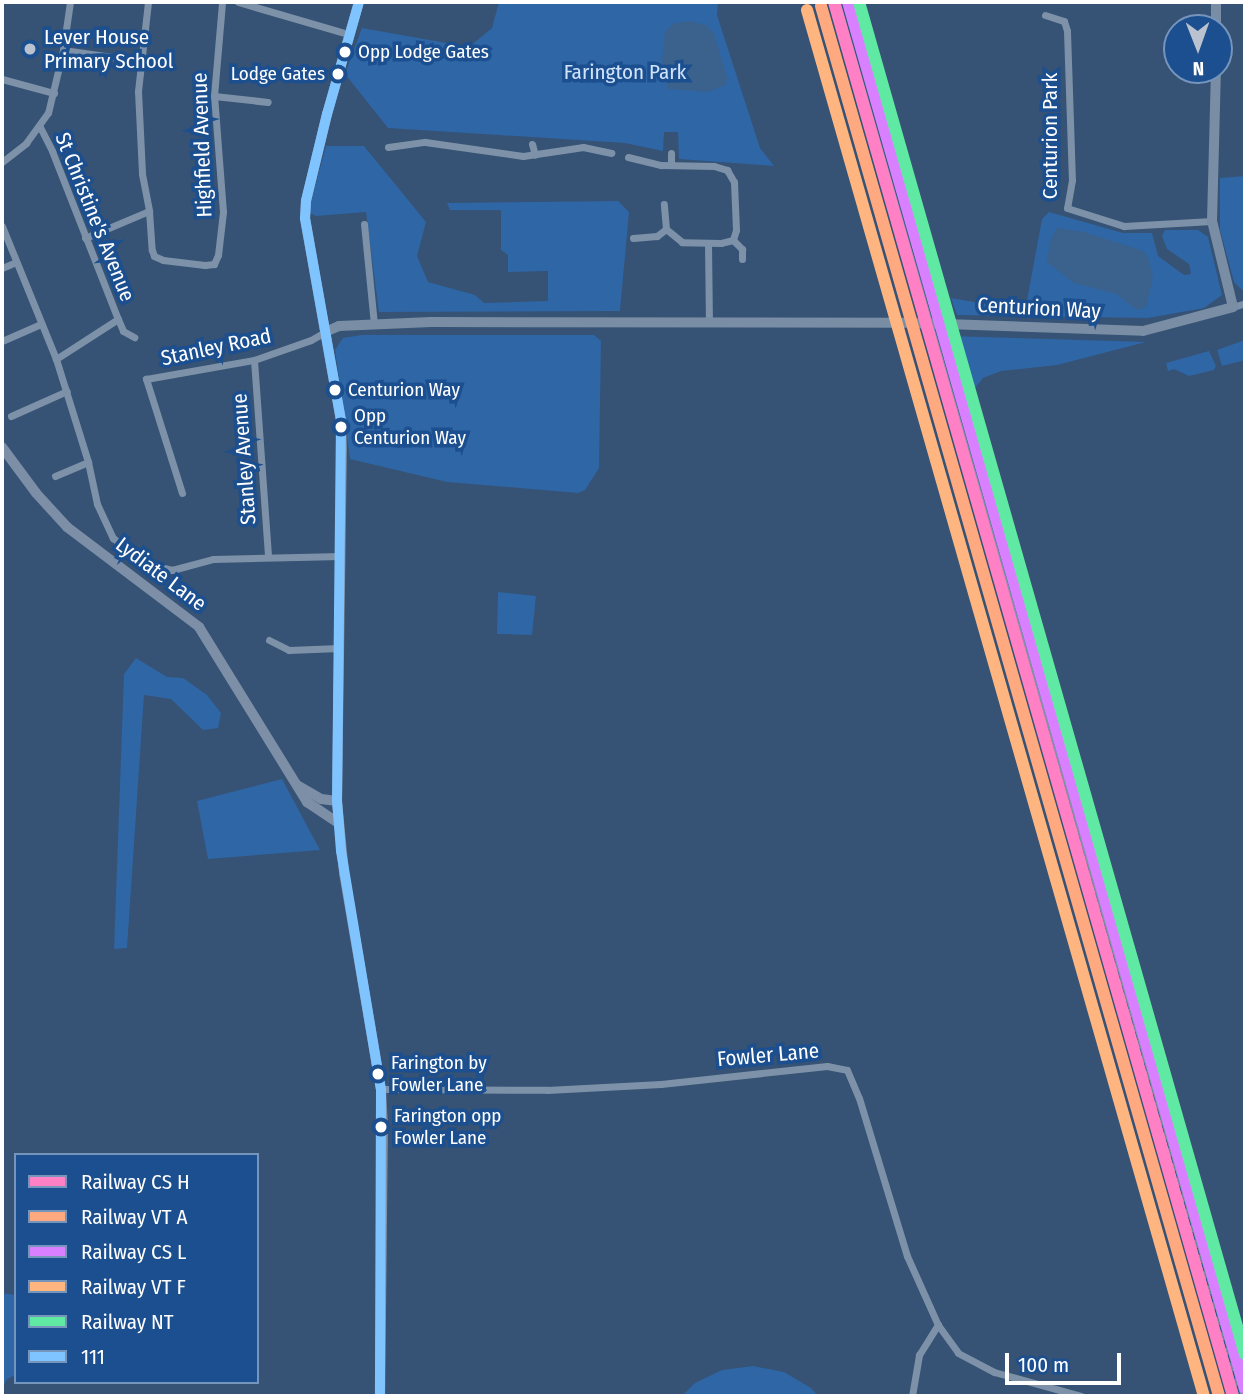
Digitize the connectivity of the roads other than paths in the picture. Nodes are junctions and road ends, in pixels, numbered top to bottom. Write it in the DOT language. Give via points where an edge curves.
graph roads {
  1 [pos="70,2"];
  2 [pos="148,2"];
  3 [pos="222,2"];
  4 [pos="238,2"];
  5 [pos="359,2"];
  6 [pos="1045,15"];
  7 [pos="348,34"];
  8 [pos="63,50"];
  9 [pos="140,61"];
  10 [pos="2,79"];
  11 [pos="1216,84"];
  12 [pos="54,93"];
  13 [pos="214,96"];
  14 [pos="268,102"];
  15 [pos="40,127"];
  16 [pos="532,144"];
  17 [pos="387,147"];
  18 [pos="611,153"];
  19 [pos="671,153"];
  20 [pos="535,155"];
  21 [pos="628,157"];
  22 [pos="2,162"];
  23 [pos="671,165"];
  24 [pos="664,204"];
  25 [pos="149,211"];
  26 [pos="1212,221"];
  27 [pos="364,223"];
  28 [pos="2,226"];
  29 [pos="666,229"];
  30 [pos="85,238"];
  31 [pos="634,238"];
  32 [pos="733,240"];
  33 [pos="708,243"];
  34 [pos="742,259"];
  35 [pos="16,262"];
  36 [pos="2,268"];
  37 [pos="1245,303"];
  38 [pos="1233,307"];
  39 [pos="118,319"];
  40 [pos="709,322"];
  41 [pos="41,324"];
  42 [pos="374,324"];
  43 [pos="325,332"];
  44 [pos="134,337"];
  45 [pos="2,341"];
  46 [pos="56,359"];
  47 [pos="254,360"];
  48 [pos="67,391"];
  49 [pos="11,416"];
  50 [pos="2,447"];
  51 [pos="88,462"];
  52 [pos="55,476"];
  53 [pos="183,493"];
  54 [pos="268,556"];
  55 [pos="341,556"];
  56 [pos="269,640"];
  57 [pos="339,648"];
  58 [pos="297,785"];
  59 [pos="337,801"];
  60 [pos="338,823"];
  61 [pos="381,1089"];
  62 [pos="938,1325"];
  63 [pos="380,1396"];
  64 [pos="912,1396"];
  65 [pos="1081,1396"];
  1 -- 8 [label="street"];
  2 -- 9 [label="street"];
  3 -- 13 [label="street, Highfield Avenue"];
  4 -- 7 [label="street"];
  5 -- 7 [label="street"];
  6 -- 26 [label="street, Centurion Park" via="1064,21 1067,31 1072,180 1067,208 1124,226"];
  7 -- 43 [label="street" via="306,201"];
  8 -- 9 [label="street"];
  8 -- 12 [label="street"];
  9 -- 25 [label="street" via="138,120"];
  10 -- 12 [label="street"];
  11 -- 26 [label="street"];
  12 -- 15 [label="street"];
  13 -- 14 [label="street"];
  13 -- 25 [label="street, Highfield Avenue" via="223,212 214,264 155,256"];
  15 -- 22 [label="street"];
  15 -- 30 [label="street, St Christine's Avenue"];
  16 -- 20 [label="street"];
  17 -- 20 [label="street" via="425,142"];
  18 -- 20 [label="street" via="583,147"];
  19 -- 23 [label="street"];
  21 -- 23 [label="street"];
  23 -- 32 [label="street" via="714,166 731,175"];
  24 -- 29 [label="street"];
  25 -- 30 [label="street"];
  26 -- 38 [label="street"];
  27 -- 42 [label="street"];
  28 -- 35 [label="street"];
  29 -- 31 [label="street" via="657,236"];
  29 -- 33 [label="street" via="682,242"];
  30 -- 39 [label="street, St Christine's Avenue"];
  32 -- 33 [label="street"];
  32 -- 34 [label="street" via="742,249"];
  33 -- 40 [label="street"];
  35 -- 36 [label="street"];
  35 -- 41 [label="street"];
  37 -- 38 [label="street, Centurion Way"];
  38 -- 40 [label="street, Centurion Way, bridge" via="1143,331"];
  39 -- 44 [label="street, St Christine's Avenue" via="123,331"];
  39 -- 46 [label="street, St Christine's Avenue"];
  40 -- 42 [label="street, Centurion Way"];
  41 -- 45 [label="street"];
  41 -- 46 [label="street"];
  42 -- 43 [label="street, Centurion Way" via="339,326"];
  43 -- 47 [label="street, Stanley Road"];
  43 -- 55 [label="street" via="341,430"];
  46 -- 48 [label="street"];
  47 -- 53 [label="street, Stanley Road" via="146,379"];
  47 -- 54 [label="street, Stanley Avenue"];
  48 -- 49 [label="street"];
  48 -- 51 [label="street"];
  50 -- 58 [label="main road, Lydiate Lane" via="67,527 199,627"];
  51 -- 52 [label="street"];
  51 -- 54 [label="street" via="97,504 113,538 147,564 172,570 213,559"];
  54 -- 55 [label="street"];
  55 -- 57 [label="street"];
  56 -- 57 [label="street" via="289,650"];
  57 -- 59 [label="street"];
  58 -- 59 [label="main road" via="321,799"];
  58 -- 60 [label="main road, Lydiate Lane" via="314,809"];
  59 -- 60 [label="main road"];
  60 -- 61 [label="main road"];
  61 -- 62 [label="street, Fowler Lane" via="547,1090 661,1084 827,1066 848,1070 907,1256"];
  61 -- 63 [label="main road"];
  62 -- 64 [label="street" via="919,1355"];
  62 -- 65 [label="street, Fowler Lane" via="958,1353 974,1364"];
}
